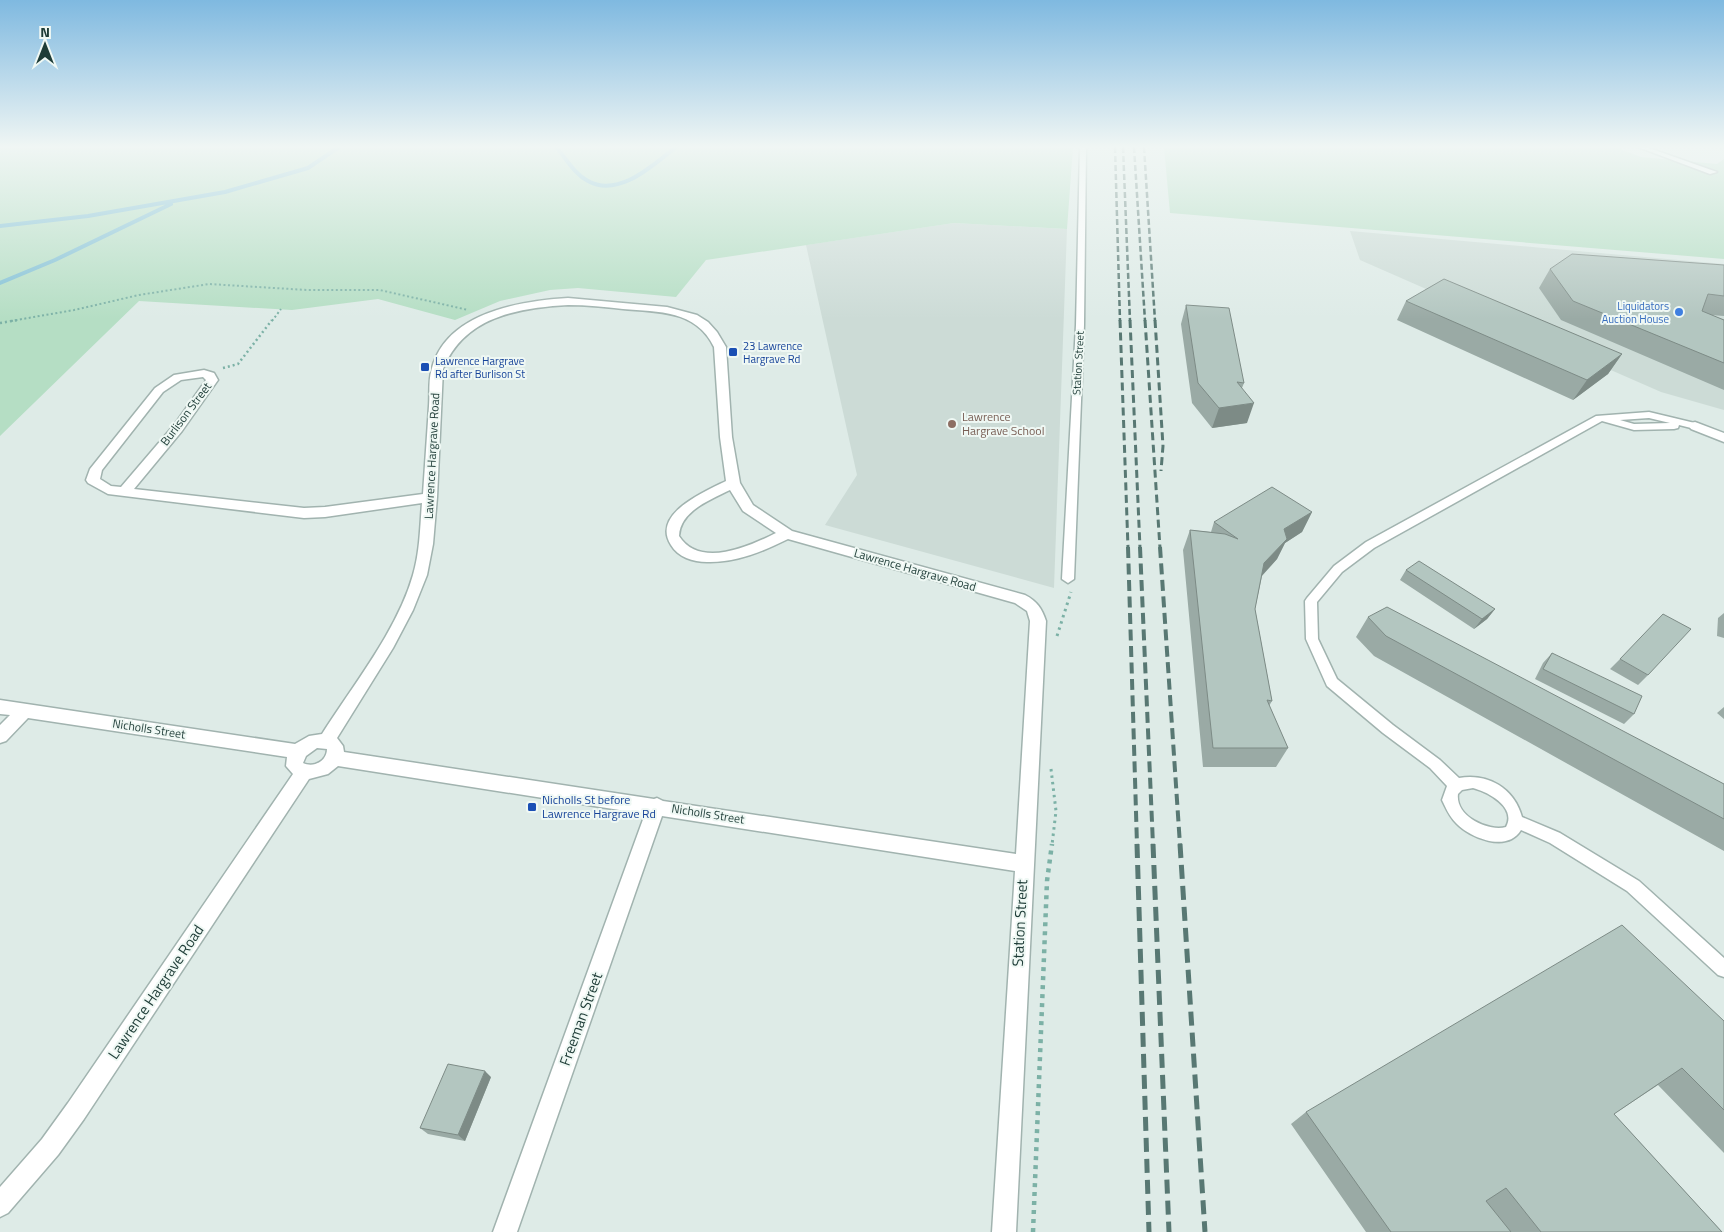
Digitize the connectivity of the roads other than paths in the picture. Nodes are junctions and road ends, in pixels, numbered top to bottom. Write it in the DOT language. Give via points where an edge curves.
graph roads {
  1 [pos="1082,204"];
  2 [pos="1696,426"];
  3 [pos="1724,438"];
  4 [pos="733,483"];
  5 [pos="124,492"];
  6 [pos="430,497"];
  7 [pos="786,534"];
  8 [pos="1068,579"];
  9 [pos="1037,615"];
  10 [pos="0,707"];
  11 [pos="25,710"];
  12 [pos="0,736"];
  13 [pos="326,741"];
  14 [pos="298,752"];
  15 [pos="334,758"];
  16 [pos="304,772"];
  17 [pos="1456,786"];
  18 [pos="657,806"];
  19 [pos="1516,820"];
  20 [pos="1024,864"];
  21 [pos="1724,969"];
  22 [pos="0,1205"];
  23 [pos="505,1232"];
  24 [pos="1004,1232"];
  1 -- 8 [label="lane, Station Street"];
  2 -- 3 [label="street"];
  2 -- 17 [label="lane" via="1634,427 1600,418 1370,545 1338,569 1311,601 1312,639 1332,682 1435,764"];
  4 -- 6 [label="street, Lawrence Hargrave Road" via="726,437 720,347 709,328 698,320 673,311 574,301 530,305 499,313 458,335 444,349 437,369"];
  4 -- 7 [label="street, Lawrence Hargrave Road" via="748,508"];
  4 -- 7 [label="street" via="708,496 676,520 671,535 681,549 690,554 718,557 756,549"];
  5 -- 5 [label="street, Burlison Street" via="108,490 93,480 96,469 159,390 178,377 204,373 210,376 212,380 178,428"];
  5 -- 6 [label="street, Burlison Street" via="304,513"];
  6 -- 13 [label="street, Lawrence Hargrave Road" via="426,544 414,593 388,644"];
  7 -- 9 [label="street, Lawrence Hargrave Road" via="1020,599 1032,606"];
  9 -- 20 [label="street, Station Street"];
  10 -- 11 [label="street, Nicholls Street"];
  11 -- 12 [label="street"];
  11 -- 14 [label="street, Nicholls Street"];
  13 -- 14 [label="street" via="315,741"];
  13 -- 15 [label="street" via="335,746"];
  14 -- 16 [label="street" via="295,766"];
  15 -- 16 [label="street" via="321,770"];
  15 -- 18 [label="street, Nicholls Street"];
  16 -- 22 [label="street, Lawrence Hargrave Road" via="76,1111"];
  17 -- 19 [label="lane" via="1473,782 1494,790 1510,804"];
  17 -- 19 [label="lane" via="1450,799 1452,807 1471,828 1499,836 1514,828"];
  18 -- 20 [label="street, Nicholls Street"];
  18 -- 23 [label="street, Freeman Street"];
  19 -- 21 [label="lane" via="1555,838 1633,886"];
  20 -- 24 [label="street, Station Street"];
}
